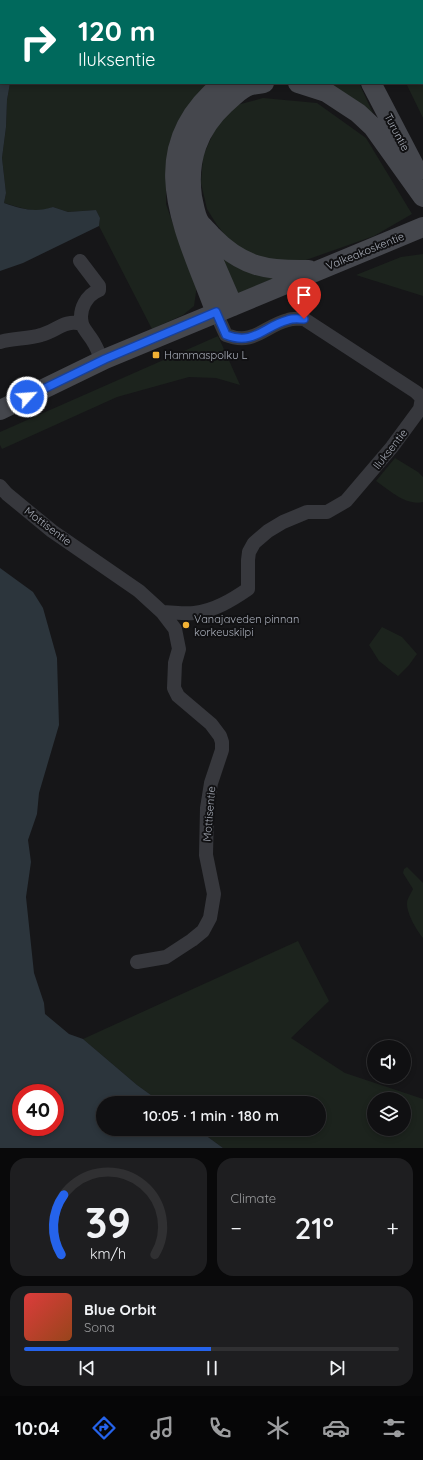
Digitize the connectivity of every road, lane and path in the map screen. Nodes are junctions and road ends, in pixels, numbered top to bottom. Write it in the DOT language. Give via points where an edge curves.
graph roads {
  1 [pos="222,84"];
  2 [pos="255,84"];
  3 [pos="301,84"];
  4 [pos="373,84"];
  5 [pos="423,181"];
  6 [pos="423,198"];
  7 [pos="200,222"];
  8 [pos="423,228"];
  9 [pos="80,261"];
  10 [pos="318,270"];
  11 [pos="224,309"];
  12 [pos="82,324"];
  13 [pos="0,342"];
  14 [pos="102,360"];
  15 [pos="0,410"];
  16 [pos="0,486"];
  17 [pos="162,612"];
  18 [pos="137,962"];
  1 -- 11 [label="main road" via="198,109 183,132 174,174 183,226"];
  2 -- 7 [label="main road" via="235,94 213,116 205,126 195,150 191,165 191,186"];
  3 -- 6 [label="main road" via="326,92 358,113 373,128"];
  4 -- 5 [label="main road, Turuntie"];
  7 -- 10 [label="main road" via="219,243 254,265 288,270"];
  7 -- 11 [label="main road"];
  8 -- 10 [label="main road, Valkeakoskentie"];
  9 -- 12 [label="street" via="99,286 99,290 88,297 82,311"];
  10 -- 11 [label="main road, Valkeakoskentie"];
  11 -- 14 [label="main road, Valkeakoskentie"];
  11 -- 17 [label="street, Iluksentie" via="226,335 236,339 247,340 288,319 304,319 416,392 422,398 420,409 346,500 327,512 307,512 283,522 254,543 249,552 248,589 207,610 192,613"];
  12 -- 13 [label="street" via="66,323 42,335"];
  12 -- 14 [label="street"];
  14 -- 15 [label="main road, Valkeakoskentie"];
  16 -- 17 [label="street, Mottisentie" via="52,531 139,591"];
  17 -- 18 [label="street, Mottisentie" via="175,629 179,649 175,663 174,688 178,696 210,724 222,742 207,808 206,855 214,894 210,918 203,930 192,940 166,957"];
}
